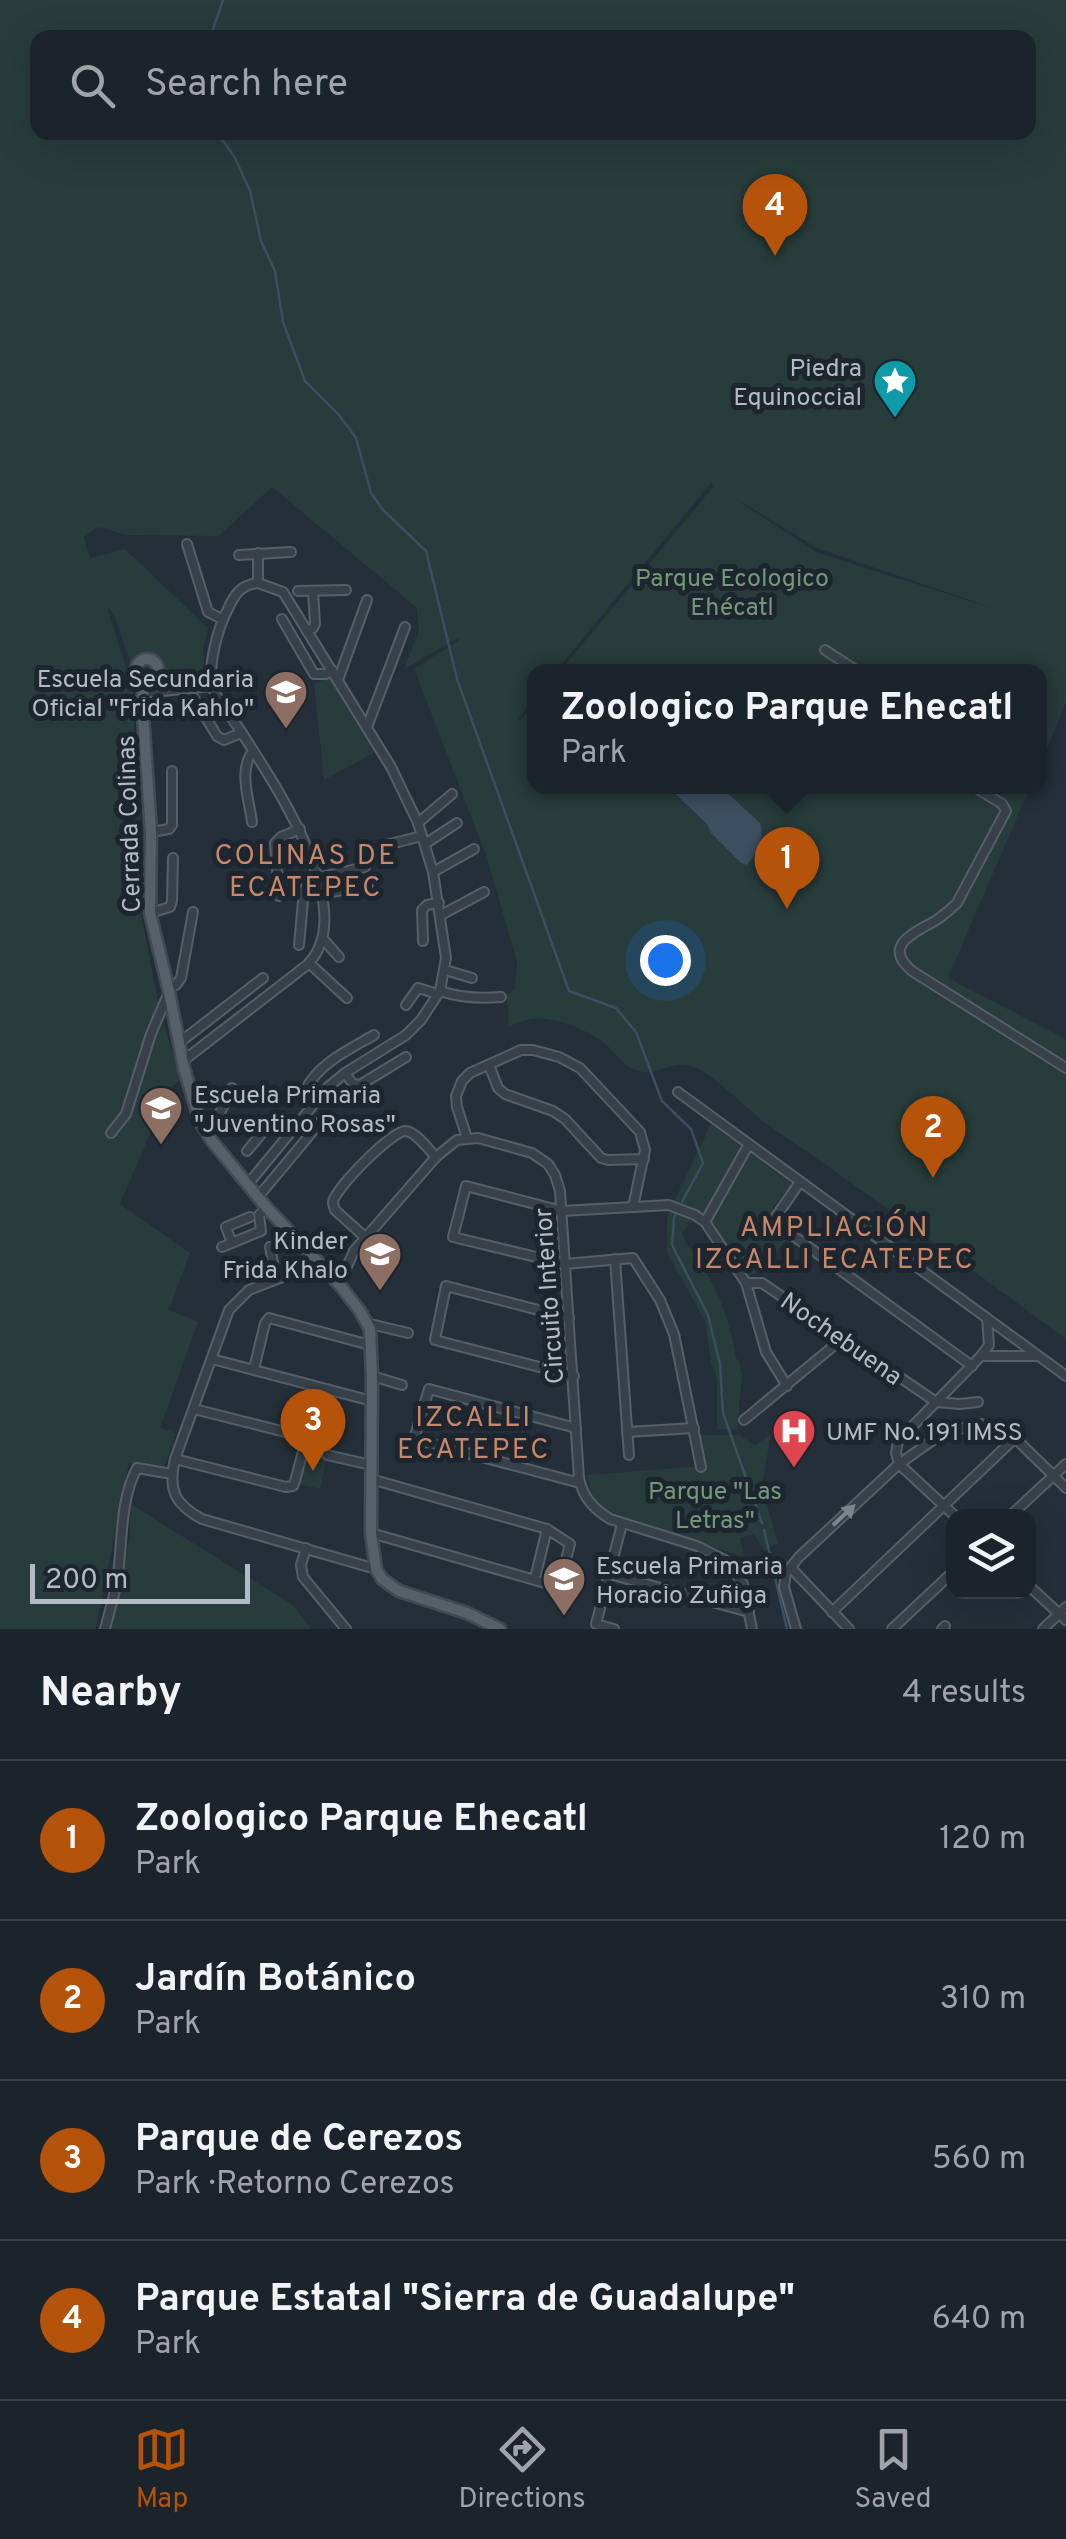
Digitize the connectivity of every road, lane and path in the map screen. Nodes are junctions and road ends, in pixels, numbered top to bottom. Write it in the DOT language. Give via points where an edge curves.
graph roads {
  1 [pos="187,544"];
  2 [pos="291,552"];
  3 [pos="239,554"];
  4 [pos="258,554"];
  5 [pos="258,583"];
  6 [pos="346,590"];
  7 [pos="298,591"];
  8 [pos="314,591"];
  9 [pos="367,600"];
  10 [pos="222,619"];
  11 [pos="282,619"];
  12 [pos="405,627"];
  13 [pos="307,631"];
  14 [pos="824,650"];
  15 [pos="846,664"];
  16 [pos="332,670"];
  17 [pos="145,680"];
  18 [pos="338,680"];
  19 [pos="212,686"];
  20 [pos="143,694"];
  21 [pos="194,698"];
  22 [pos="367,727"];
  23 [pos="242,732"];
  24 [pos="253,751"];
  25 [pos="172,771"];
  26 [pos="452,794"];
  27 [pos="987,794"];
  28 [pos="252,822"];
  29 [pos="418,823"];
  30 [pos="457,823"];
  31 [pos="300,829"];
  32 [pos="151,832"];
  33 [pos="424,840"];
  34 [pos="382,846"];
  35 [pos="474,849"];
  36 [pos="173,858"];
  37 [pos="365,867"];
  38 [pos="433,872"];
  39 [pos="318,880"];
  40 [pos="368,885"];
  41 [pos="484,892"];
  42 [pos="321,894"];
  43 [pos="279,896"];
  44 [pos="439,903"];
  45 [pos="193,912"];
  46 [pos="150,913"];
  47 [pos="441,915"];
  48 [pos="322,940"];
  49 [pos="423,941"];
  50 [pos="299,945"];
  51 [pos="339,958"];
  52 [pos="309,962"];
  53 [pos="445,970"];
  54 [pos="263,978"];
  55 [pos="472,978"];
  56 [pos="169,989"];
  57 [pos="439,993"];
  58 [pos="501,997"];
  59 [pos="347,998"];
  60 [pos="406,1004"];
  61 [pos="374,1035"];
  62 [pos="179,1043"];
  63 [pos="406,1057"];
  64 [pos="183,1061"];
  65 [pos="488,1065"];
  66 [pos="1066,1068"];
  67 [pos="344,1072"];
  68 [pos="232,1088"];
  69 [pos="678,1092"];
  70 [pos="318,1100"];
  71 [pos="323,1119"];
  72 [pos="204,1130"];
  73 [pos="112,1133"];
  74 [pos="290,1134"];
  75 [pos="468,1138"];
  76 [pos="749,1144"];
  77 [pos="247,1151"];
  78 [pos="436,1157"];
  79 [pos="644,1158"];
  80 [pos="800,1182"];
  81 [pos="248,1184"];
  82 [pos="258,1196"];
  83 [pos="633,1207"];
  84 [pos="267,1208"];
  85 [pos="562,1210"];
  86 [pos="250,1217"];
  87 [pos="706,1222"];
  88 [pos="366,1238"];
  89 [pos="232,1243"];
  90 [pos="222,1247"];
  91 [pos="270,1247"];
  92 [pos="615,1258"];
  93 [pos="319,1264"];
  94 [pos="565,1264"];
  95 [pos="276,1278"];
  96 [pos="746,1283"];
  97 [pos="339,1284"];
  98 [pos="569,1318"];
  99 [pos="987,1318"];
  100 [pos="366,1323"];
  101 [pos="408,1334"];
  102 [pos="842,1339"];
  103 [pos="370,1345"];
  104 [pos="981,1356"];
  105 [pos="1039,1356"];
  106 [pos="212,1359"];
  107 [pos="972,1366"];
  108 [pos="254,1370"];
  109 [pos="1064,1372"];
  110 [pos="372,1376"];
  111 [pos="574,1376"];
  112 [pos="402,1385"];
  113 [pos="787,1386"];
  114 [pos="372,1401"];
  115 [pos="936,1402"];
  116 [pos="978,1402"];
  117 [pos="194,1409"];
  118 [pos="744,1420"];
  119 [pos="980,1424"];
  120 [pos="576,1428"];
  121 [pos="694,1428"];
  122 [pos="627,1432"];
  123 [pos="327,1455"];
  124 [pos="629,1455"];
  125 [pos="175,1458"];
  126 [pos="899,1464"];
  127 [pos="1066,1464"];
  128 [pos="370,1466"];
  129 [pos="701,1467"];
  130 [pos="172,1474"];
  131 [pos="1054,1476"];
  132 [pos="371,1479"];
  133 [pos="580,1483"];
  134 [pos="1066,1488"];
  135 [pos="944,1506"];
  136 [pos="947,1509"];
  137 [pos="1018,1509"];
  138 [pos="622,1524"];
  139 [pos="547,1528"];
  140 [pos="371,1534"];
  141 [pos="306,1548"];
  142 [pos="376,1568"];
  143 [pos="791,1568"];
  144 [pos="609,1574"];
  145 [pos="535,1578"];
  146 [pos="946,1578"];
  147 [pos="1036,1591"];
  148 [pos="749,1612"];
  149 [pos="832,1612"];
  150 [pos="1064,1613"];
  151 [pos="105,1629"];
  152 [pos="346,1629"];
  153 [pos="500,1629"];
  154 [pos="614,1629"];
  155 [pos="752,1629"];
  156 [pos="796,1629"];
  157 [pos="849,1629"];
  158 [pos="892,1629"];
  159 [pos="1043,1629"];
  1 -- 10 [label="street" via="208,612"];
  2 -- 4 [label="street"];
  3 -- 4 [label="street"];
  4 -- 5 [label="street"];
  5 -- 10 [label="street" via="237,591"];
  5 -- 13 [label="street" via="283,592"];
  6 -- 8 [label="street"];
  7 -- 8 [label="street"];
  8 -- 13 [label="street" via="315,624"];
  9 -- 18 [label="street"];
  10 -- 19 [label="street"];
  11 -- 16 [label="street" via="314,674"];
  12 -- 22 [label="street"];
  13 -- 16 [label="street"];
  14 -- 15 [label="street"];
  16 -- 18 [label="street"];
  17 -- 20 [label="main road, Cerrada Colinas"];
  18 -- 22 [label="street"];
  19 -- 20 [label="street"];
  19 -- 23 [label="street"];
  20 -- 32 [label="main road, Cerrada Colinas"];
  21 -- 23 [label="street" via="218,736"];
  22 -- 29 [label="street"];
  23 -- 24 [label="street"];
  24 -- 28 [label="street" via="244,767"];
  24 -- 31 [label="street"];
  25 -- 32 [label="street" via="172,825"];
  26 -- 29 [label="street"];
  27 -- 66 [label="street" via="1006,811 957,903 906,939 900,956 912,971"];
  29 -- 33 [label="street"];
  30 -- 33 [label="street"];
  31 -- 39 [label="street"];
  31 -- 43 [label="street" via="275,843"];
  32 -- 46 [label="main road, Cerrada Colinas"];
  33 -- 34 [label="street"];
  33 -- 38 [label="street"];
  35 -- 38 [label="street"];
  36 -- 46 [label="street" via="170,907"];
  37 -- 39 [label="street"];
  38 -- 44 [label="street"];
  39 -- 42 [label="street"];
  39 -- 50 [label="street" via="304,890"];
  40 -- 42 [label="street"];
  41 -- 47 [label="street"];
  42 -- 48 [label="street"];
  44 -- 47 [label="street"];
  44 -- 49 [label="street" via="422,910"];
  45 -- 56 [label="street" via="181,978"];
  46 -- 56 [label="main road, Cerrada Colinas"];
  47 -- 53 [label="street"];
  48 -- 51 [label="street"];
  48 -- 52 [label="street"];
  52 -- 59 [label="street"];
  52 -- 64 [label="street"];
  53 -- 55 [label="street"];
  53 -- 57 [label="street"];
  54 -- 62 [label="street"];
  56 -- 62 [label="main road, Cerrada Colinas"];
  56 -- 73 [label="street" via="126,1114"];
  57 -- 58 [label="street"];
  57 -- 60 [label="street" via="418,988"];
  57 -- 67 [label="street" via="406,1036"];
  61 -- 70 [label="street" via="312,1079 306,1089"];
  62 -- 64 [label="main road, Cerrada Colinas"];
  63 -- 67 [label="street" via="360,1084"];
  64 -- 72 [label="main road, Cerrada Colinas"];
  65 -- 75 [label="street" via="458,1087"];
  65 -- 79 [label="street" via="498,1088 565,1119 601,1158"];
  65 -- 79 [label="street" via="533,1050 580,1068 640,1132"];
  67 -- 70 [label="street"];
  68 -- 72 [label="street"];
  69 -- 76 [label="street"];
  70 -- 74 [label="street"];
  71 -- 82 [label="street"];
  72 -- 81 [label="main road, Cerrada Colinas"];
  74 -- 77 [label="street" via="273,1120"];
  74 -- 81 [label="street"];
  75 -- 78 [label="street"];
  75 -- 85 [label="street, Circuito Interior" via="540,1158 555,1175"];
  76 -- 80 [label="street"];
  76 -- 87 [label="street"];
  78 -- 88 [label="street"];
  78 -- 88 [label="street" via="404,1131 373,1152 333,1206"];
  79 -- 83 [label="street"];
  80 -- 99 [label="street"];
  80 -- 107 [label="street" via="772,1221"];
  81 -- 82 [label="main road, Cerrada Colinas"];
  82 -- 84 [label="main road, Cerrada Colinas"];
  83 -- 85 [label="street"];
  83 -- 87 [label="street" via="669,1205"];
  84 -- 89 [label="street" via="259,1215 261,1231"];
  84 -- 93 [label="main road, Cerrada Colinas"];
  85 -- 94 [label="street, Circuito Interior"];
  85 -- 94 [label="street" via="466,1186 453,1237"];
  86 -- 89 [label="street" via="226,1228"];
  87 -- 96 [label="street"];
  88 -- 97 [label="street"];
  89 -- 90 [label="street"];
  91 -- 95 [label="street"];
  92 -- 94 [label="street"];
  92 -- 121 [label="street" via="633,1258 667,1314"];
  92 -- 122 [label="street"];
  93 -- 95 [label="street"];
  93 -- 97 [label="main road, Cerrada Colinas"];
  94 -- 98 [label="street, Circuito Interior"];
  95 -- 106 [label="street" via="229,1310"];
  96 -- 102 [label="street, Nochebuena" via="762,1282"];
  96 -- 113 [label="street" via="766,1352"];
  97 -- 100 [label="main road"];
  98 -- 111 [label="street, Circuito Interior"];
  98 -- 111 [label="street" via="446,1286 435,1340"];
  99 -- 104 [label="street" via="989,1345"];
  99 -- 105 [label="street"];
  100 -- 101 [label="street"];
  100 -- 103 [label="main road"];
  102 -- 113 [label="street"];
  102 -- 115 [label="street, Nochebuena"];
  103 -- 108 [label="street" via="269,1318"];
  103 -- 110 [label="main road"];
  104 -- 105 [label="street"];
  104 -- 107 [label="street"];
  105 -- 109 [label="street"];
  106 -- 108 [label="street"];
  106 -- 117 [label="street"];
  107 -- 115 [label="street"];
  108 -- 114 [label="street"];
  110 -- 112 [label="street"];
  110 -- 114 [label="main road"];
  111 -- 120 [label="street, Circuito Interior"];
  113 -- 118 [label="street"];
  114 -- 128 [label="main road"];
  115 -- 116 [label="street"];
  115 -- 126 [label="street" via="898,1441"];
  117 -- 125 [label="street"];
  117 -- 125 [label="street" via="301,1436 296,1481 286,1487"];
  119 -- 126 [label="street" via="944,1433"];
  120 -- 133 [label="street, Circuito Interior"];
  120 -- 133 [label="street" via="428,1388 414,1439"];
  121 -- 122 [label="street"];
  121 -- 129 [label="street"];
  122 -- 124 [label="street"];
  123 -- 128 [label="street"];
  125 -- 130 [label="street"];
  126 -- 135 [label="street"];
  143 -- 126 [label="street, one-way"];
  127 -- 131 [label="street"];
  128 -- 132 [label="main road"];
  130 -- 141 [label="street" via="175,1495 191,1513"];
  130 -- 151 [label="street" via="136,1468 132,1477"];
  131 -- 134 [label="street"];
  131 -- 135 [label="street" via="1015,1438"];
  131 -- 137 [label="street"];
  132 -- 139 [label="street"];
  132 -- 140 [label="main road"];
  133 -- 138 [label="street" via="598,1512"];
  135 -- 136 [label="street"];
  135 -- 149 [label="street"];
  138 -- 144 [label="street"];
  138 -- 148 [label="street" via="725,1560 743,1584"];
  139 -- 145 [label="street"];
  139 -- 145 [label="street" via="570,1544 559,1587"];
  140 -- 142 [label="main road"];
  140 -- 145 [label="street"];
  141 -- 142 [label="street"];
  141 -- 152 [label="street" via="303,1577"];
  142 -- 153 [label="main road" via="399,1592"];
  143 -- 149 [label="street"];
  143 -- 156 [label="street" via="784,1586"];
  144 -- 148 [label="street"];
  144 -- 154 [label="street" via="596,1624"];
  146 -- 158 [label="street"];
  147 -- 150 [label="street"];
  148 -- 155 [label="street"];
  149 -- 157 [label="street"];
  150 -- 159 [label="street"];
}
